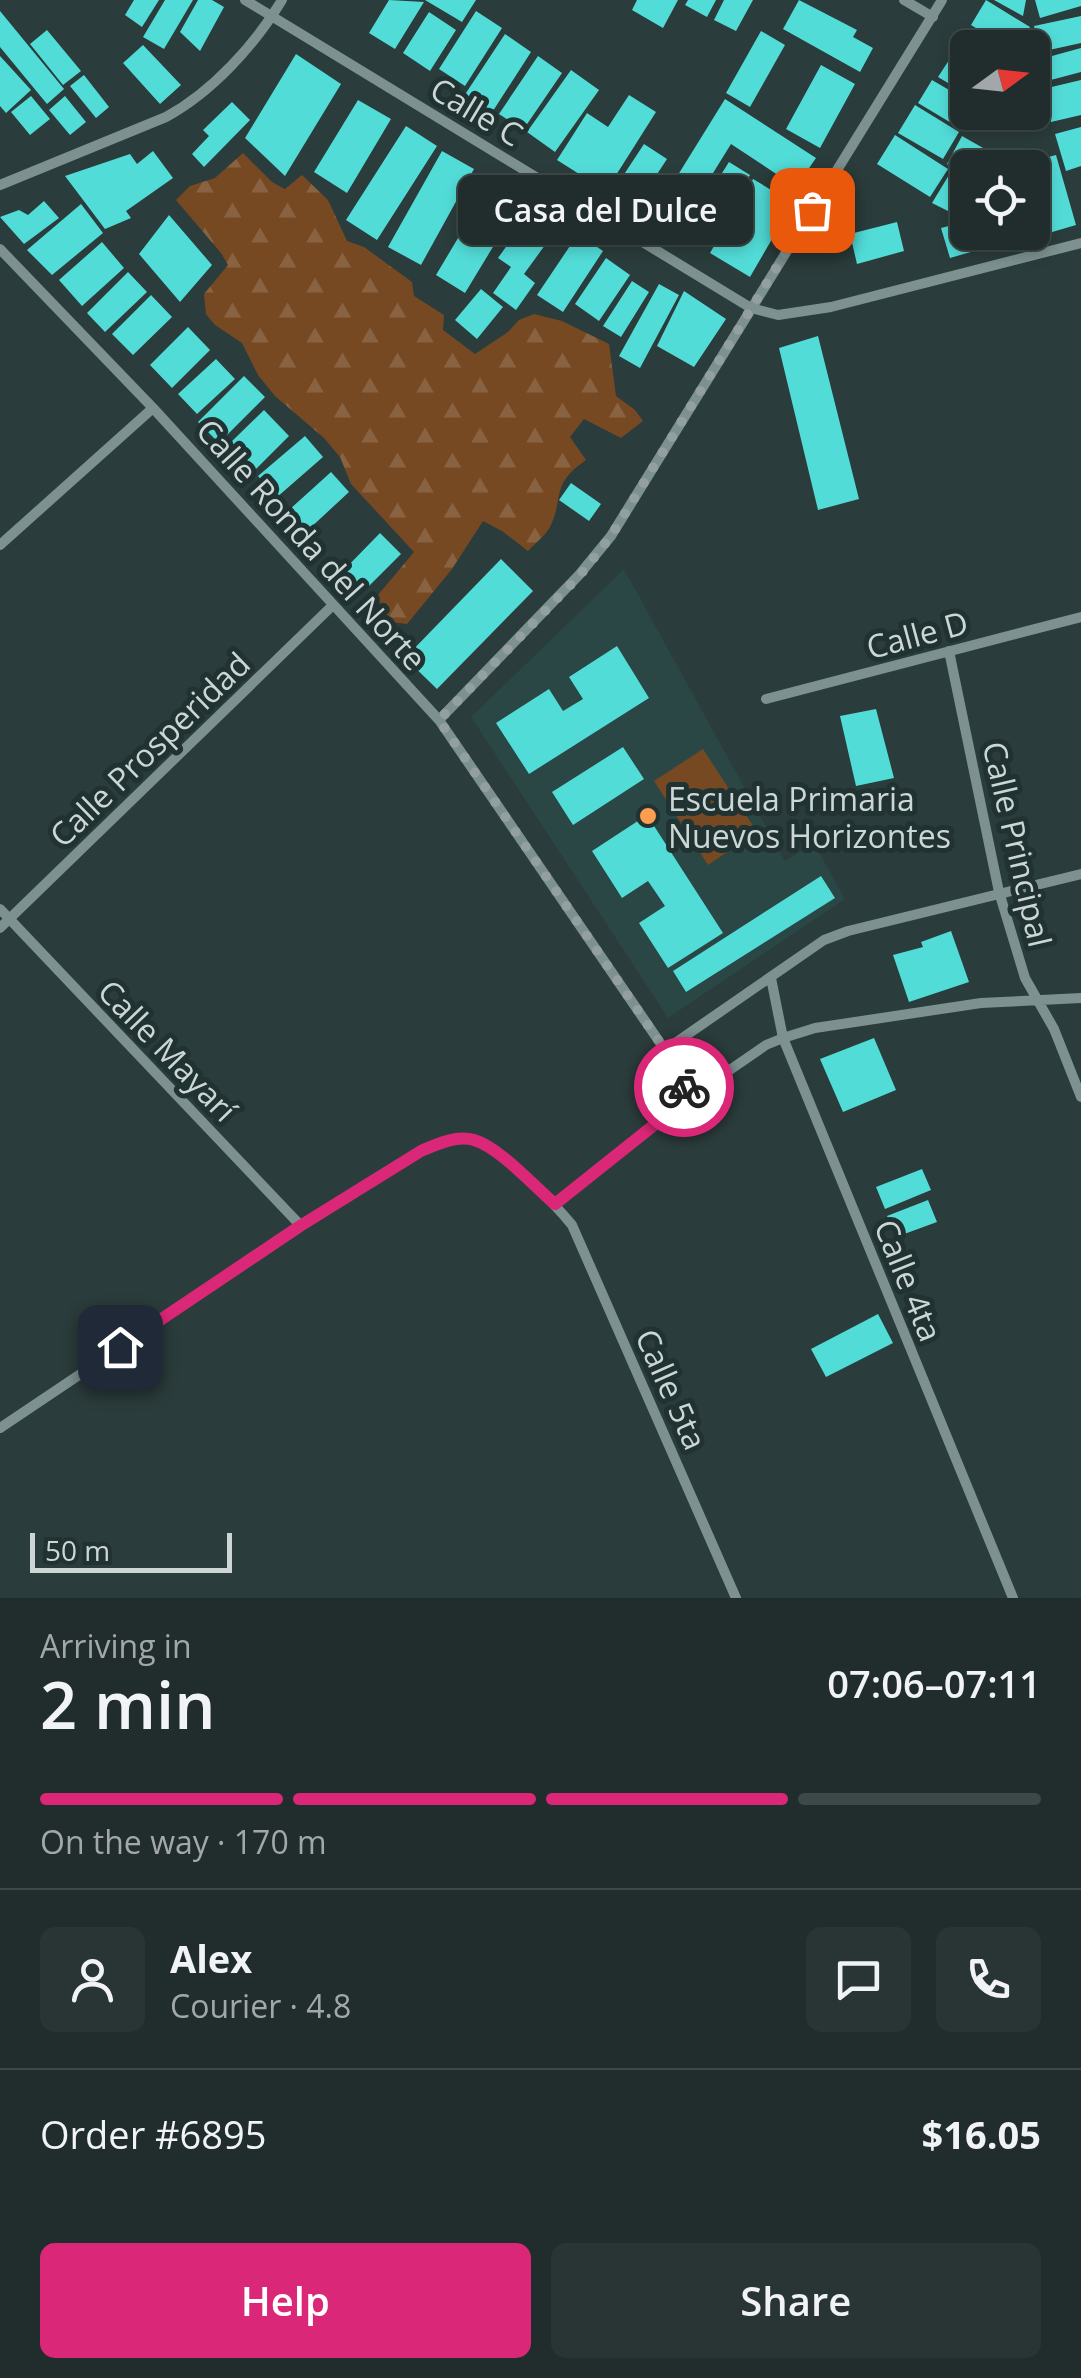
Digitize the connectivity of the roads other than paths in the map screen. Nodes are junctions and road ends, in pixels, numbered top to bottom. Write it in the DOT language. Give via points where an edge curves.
graph roads {
  1 [pos="245,0"];
  2 [pos="282,0"];
  3 [pos="904,0"];
  4 [pos="942,0"];
  5 [pos="272,16"];
  6 [pos="932,16"];
  7 [pos="0,184"];
  8 [pos="1081,244"];
  9 [pos="0,249"];
  10 [pos="751,308"];
  11 [pos="153,408"];
  12 [pos="0,545"];
  13 [pos="332,606"];
  14 [pos="1081,617"];
  15 [pos="949,651"];
  16 [pos="766,699"];
  17 [pos="439,720"];
  18 [pos="1081,874"];
  19 [pos="999,892"];
  20 [pos="0,909"];
  21 [pos="10,920"];
  22 [pos="0,928"];
  23 [pos="770,978"];
  24 [pos="1081,998"];
  25 [pos="1038,999"];
  26 [pos="784,1038"];
  27 [pos="665,1050"];
  28 [pos="1081,1096"];
  29 [pos="688,1098"];
  30 [pos="555,1204"];
  31 [pos="300,1226"];
  32 [pos="0,1428"];
  33 [pos="736,1598"];
  34 [pos="1012,1598"];
  1 -- 5 [label="street, Calle C"];
  2 -- 5 [label="street"];
  3 -- 6 [label="street"];
  4 -- 6 [label="street"];
  5 -- 7 [label="street" via="188,105"];
  5 -- 10 [label="street, Calle C"];
  6 -- 10 [label="street"];
  8 -- 10 [label="street, Calle C" via="830,307 778,316"];
  9 -- 11 [label="street, Calle Ronda del Norte"];
  10 -- 17 [label="street" via="611,536"];
  11 -- 12 [label="street"];
  11 -- 13 [label="street, Calle Ronda del Norte"];
  13 -- 17 [label="street, Calle Ronda del Norte"];
  13 -- 21 [label="street, Calle Prosperidad"];
  14 -- 15 [label="street, Calle D"];
  15 -- 16 [label="street, Calle D"];
  15 -- 19 [label="street, Calle Principal"];
  17 -- 27 [label="street, Calle Ronda del Norte"];
  18 -- 19 [label="street"];
  19 -- 23 [label="street" via="824,940"];
  19 -- 25 [label="street, Calle Principal" via="1025,978"];
  20 -- 21 [label="street, Calle Mayarí"];
  21 -- 22 [label="street, Calle Prosperidad"];
  21 -- 31 [label="street, Calle Mayarí"];
  23 -- 26 [label="street, Calle 4ta"];
  23 -- 27 [label="street"];
  24 -- 25 [label="street"];
  25 -- 26 [label="street" via="814,1028"];
  25 -- 28 [label="street, Calle Principal"];
  26 -- 29 [label="street"];
  26 -- 34 [label="street, Calle 4ta"];
  27 -- 29 [label="street, Calle Ronda del Norte"];
  29 -- 30 [label="street"];
  30 -- 31 [label="street, Calle 5ta" via="487,1146 454,1140 421,1151"];
  30 -- 33 [label="street, Calle 5ta" via="585,1253"];
  31 -- 32 [label="street, Calle 5ta"];
}
